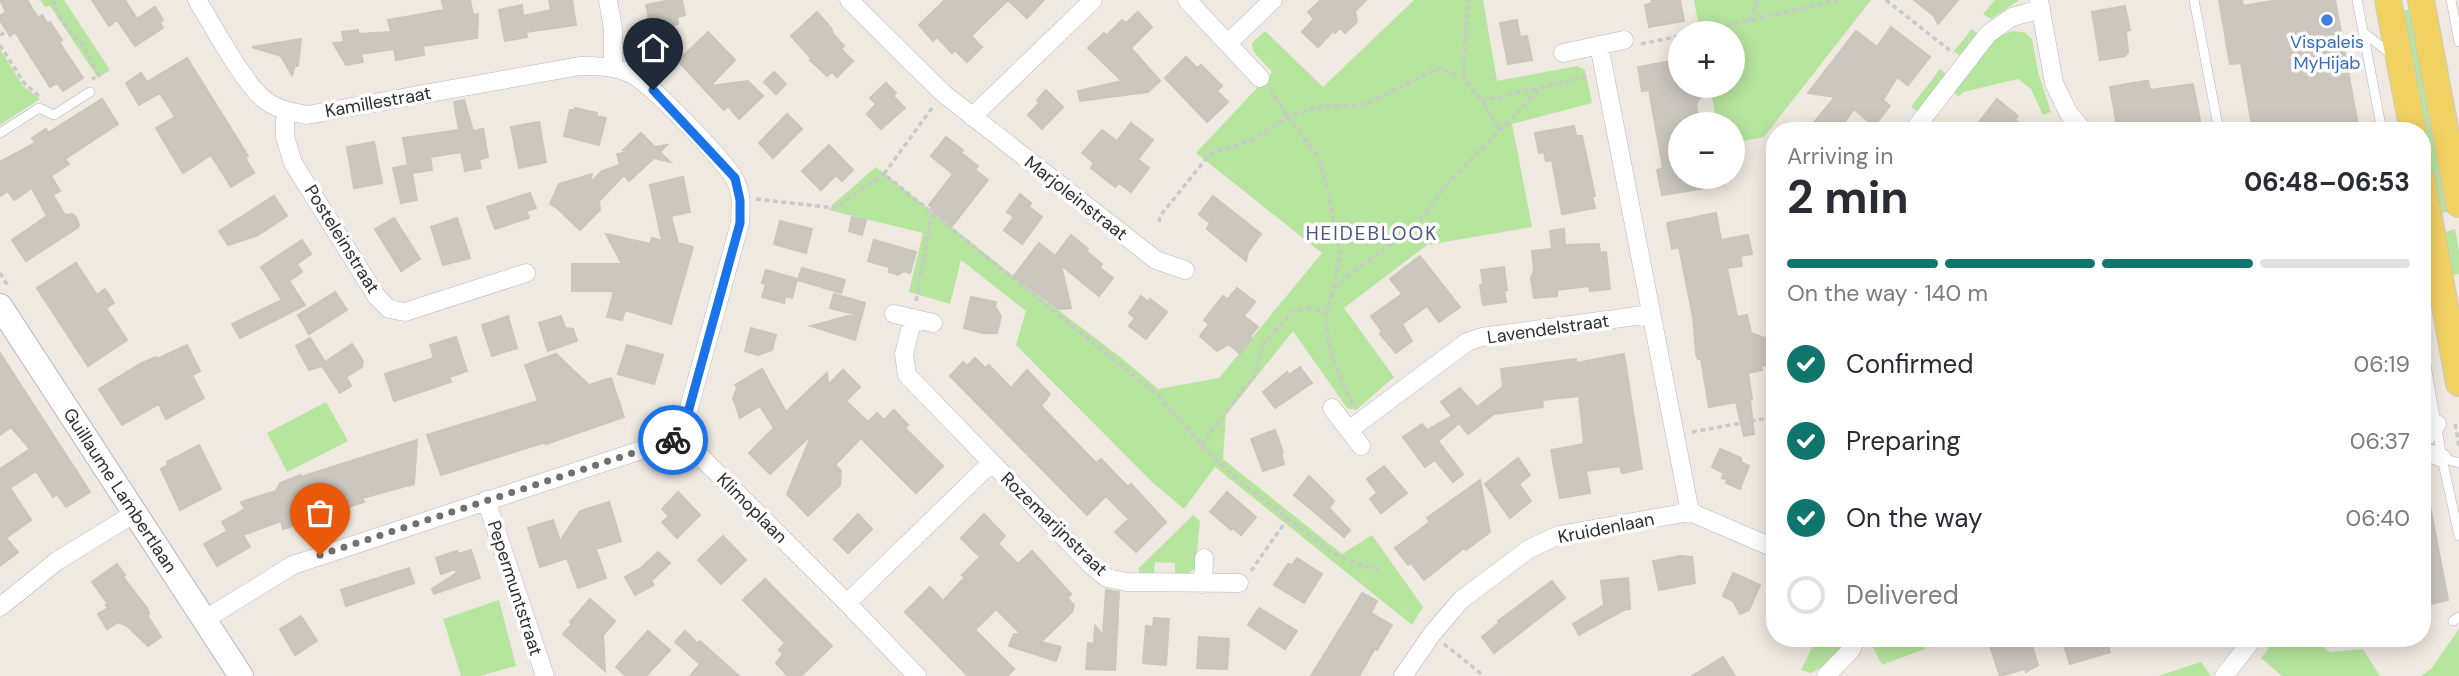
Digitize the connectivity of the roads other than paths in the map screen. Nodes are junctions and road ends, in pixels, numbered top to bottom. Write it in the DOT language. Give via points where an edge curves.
graph roads {
  1 [pos="197,0"];
  2 [pos="608,0"];
  3 [pos="849,0"];
  4 [pos="1093,0"];
  5 [pos="1187,0"];
  6 [pos="1273,0"];
  7 [pos="2194,0"];
  8 [pos="2357,0"];
  9 [pos="2388,0"];
  10 [pos="2421,0"];
  11 [pos="2451,0"];
  12 [pos="2040,5"];
  13 [pos="2363,32"];
  14 [pos="2459,42"];
  15 [pos="1229,43"];
  16 [pos="1631,43"];
  17 [pos="1599,45"];
  18 [pos="1563,53"];
  19 [pos="2399,61"];
  20 [pos="613,67"];
  21 [pos="1264,81"];
  22 [pos="89,87"];
  23 [pos="285,111"];
  24 [pos="972,117"];
  25 [pos="1920,122"];
  26 [pos="2076,122"];
  27 [pos="2217,122"];
  28 [pos="2380,122"];
  29 [pos="2411,122"];
  30 [pos="0,133"];
  31 [pos="2459,200"];
  32 [pos="2431,229"];
  33 [pos="1185,270"];
  34 [pos="526,273"];
  35 [pos="0,306"];
  36 [pos="894,314"];
  37 [pos="1651,314"];
  38 [pos="913,318"];
  39 [pos="933,323"];
  40 [pos="2459,383"];
  41 [pos="2431,392"];
  42 [pos="1332,408"];
  43 [pos="2437,425"];
  44 [pos="1349,430"];
  45 [pos="2431,431"];
  46 [pos="681,438"];
  47 [pos="1361,446"];
  48 [pos="2431,453"];
  49 [pos="2451,461"];
  50 [pos="991,463"];
  51 [pos="486,500"];
  52 [pos="1690,512"];
  53 [pos="135,513"];
  54 [pos="2459,536"];
  55 [pos="1766,545"];
  56 [pos="1204,558"];
  57 [pos="1239,583"];
  58 [pos="1203,584"];
  59 [pos="847,603"];
  60 [pos="0,607"];
  61 [pos="204,620"];
  62 [pos="1852,647"];
  63 [pos="2247,647"];
  64 [pos="241,676"];
  65 [pos="545,676"];
  66 [pos="917,676"];
  67 [pos="1403,676"];
  68 [pos="1826,676"];
  69 [pos="2224,676"];
  1 -- 23 [label="street" via="248,82 264,100"];
  2 -- 20 [label="street"];
  3 -- 24 [label="street, Marjoleinstraat"];
  4 -- 24 [label="street"];
  5 -- 15 [label="street"];
  6 -- 15 [label="street"];
  7 -- 27 [label="lane"];
  8 -- 13 [label="lane"];
  9 -- 19 [label="main road"];
  10 -- 31 [label="main road"];
  11 -- 14 [label="lane"];
  12 -- 25 [label="street" via="1988,34"];
  12 -- 26 [label="street" via="2054,83"];
  13 -- 19 [label="lane"];
  13 -- 28 [label="lane"];
  15 -- 21 [label="street"];
  16 -- 17 [label="street"];
  17 -- 18 [label="street"];
  17 -- 37 [label="street"];
  19 -- 29 [label="main road"];
  20 -- 23 [label="street, Kamillestraat" via="579,65 307,115"];
  20 -- 46 [label="street, Kamillestraat" via="635,76 656,93 735,178 739,190 740,223"];
  22 -- 30 [label="lane" via="54,115 39,108"];
  23 -- 34 [label="street, Posteleinstraat" via="285,137 293,163 389,309 405,313"];
  24 -- 33 [label="street, Marjoleinstraat" via="1156,260"];
  32 -- 40 [label="main road"];
  35 -- 53 [label="street, Guillaume Lambertlaan"];
  36 -- 38 [label="street"];
  37 -- 44 [label="street, Lavendelstraat" via="1467,342"];
  37 -- 52 [label="street"];
  38 -- 39 [label="street"];
  38 -- 50 [label="street, Rozemarijnstraat" via="904,354 907,375"];
  41 -- 43 [label="lane"];
  42 -- 44 [label="street"];
  43 -- 45 [label="street"];
  43 -- 49 [label="lane"];
  44 -- 47 [label="street"];
  46 -- 51 [label="street"];
  46 -- 59 [label="street, Klimoplaan"];
  48 -- 49 [label="street"];
  49 -- 54 [label="lane"];
  50 -- 58 [label="street, Rozemarijnstraat" via="1107,578"];
  50 -- 59 [label="street, Rozemarijnstraat"];
  51 -- 61 [label="street" via="293,565"];
  51 -- 65 [label="street, Pepermuntstraat"];
  52 -- 55 [label="street"];
  52 -- 67 [label="street, Kruidenlaan" via="1559,535 1530,549 1461,600"];
  53 -- 60 [label="street" via="57,561"];
  53 -- 61 [label="street, Guillaume Lambertlaan"];
  56 -- 58 [label="street"];
  57 -- 58 [label="street, Rozemarijnstraat"];
  59 -- 66 [label="street, Klimoplaan"];
  61 -- 64 [label="street, Guillaume Lambertlaan"];
  62 -- 68 [label="street"];
  63 -- 69 [label="street"];
}
